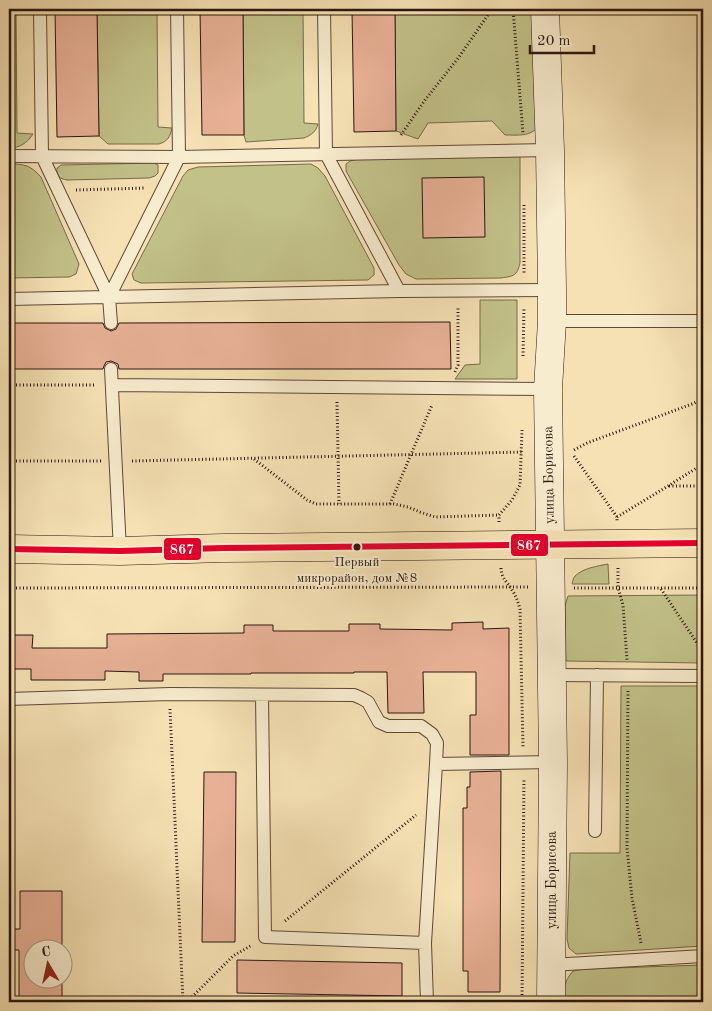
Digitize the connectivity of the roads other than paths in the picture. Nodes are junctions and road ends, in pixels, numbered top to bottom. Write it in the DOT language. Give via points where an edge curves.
graph roads {
  1 [pos="40,9"];
  2 [pos="177,9"];
  3 [pos="324,9"];
  4 [pos="545,9"];
  5 [pos="550,150"];
  6 [pos="326,154"];
  7 [pos="9,156"];
  8 [pos="42,156"];
  9 [pos="179,157"];
  10 [pos="552,290"];
  11 [pos="399,291"];
  12 [pos="109,297"];
  13 [pos="9,299"];
  14 [pos="552,321"];
  15 [pos="703,321"];
  16 [pos="111,323"];
  17 [pos="111,369"];
  18 [pos="112,385"];
  19 [pos="548,389"];
  20 [pos="703,543"];
  21 [pos="550,544"];
  22 [pos="9,549"];
  23 [pos="120,551"];
  24 [pos="551,675"];
  25 [pos="597,676"];
  26 [pos="703,676"];
  27 [pos="262,695"];
  28 [pos="9,699"];
  29 [pos="553,762"];
  30 [pos="436,764"];
  31 [pos="595,831"];
  32 [pos="425,943"];
  33 [pos="703,956"];
  34 [pos="552,965"];
  35 [pos="427,1002"];
  36 [pos="551,1002"];
  1 -- 8 [label="lane"];
  2 -- 9 [label="lane"];
  3 -- 6 [label="lane"];
  4 -- 5 [label="street, улица Борисова"];
  5 -- 6 [label="lane"];
  5 -- 10 [label="street, улица Борисова"];
  6 -- 9 [label="lane"];
  6 -- 11 [label="lane"];
  7 -- 8 [label="lane"];
  8 -- 9 [label="lane"];
  8 -- 12 [label="lane"];
  9 -- 12 [label="lane"];
  10 -- 11 [label="lane"];
  10 -- 14 [label="street, улица Борисова"];
  11 -- 12 [label="lane"];
  12 -- 13 [label="lane"];
  12 -- 16 [label="lane"];
  14 -- 15 [label="lane"];
  14 -- 19 [label="street, улица Борисова"];
  17 -- 18 [label="lane"];
  18 -- 19 [label="lane"];
  18 -- 23 [label="lane"];
  19 -- 21 [label="street, улица Борисова"];
  20 -- 21 [label="main road"];
  21 -- 23 [label="main road"];
  21 -- 24 [label="street, улица Борисова"];
  22 -- 23 [label="main road"];
  24 -- 25 [label="lane"];
  24 -- 29 [label="street, улица Борисова"];
  25 -- 26 [label="lane"];
  25 -- 31 [label="lane"];
  27 -- 28 [label="lane"];
  27 -- 30 [label="lane" via="354,695 368,702 379,722 388,726 422,726 432,734 437,743"];
  27 -- 32 [label="lane" via="265,937"];
  29 -- 30 [label="lane"];
  29 -- 34 [label="street, улица Борисова"];
  30 -- 32 [label="lane"];
  32 -- 35 [label="lane"];
  33 -- 34 [label="lane"];
  34 -- 36 [label="street, улица Борисова"];
}
